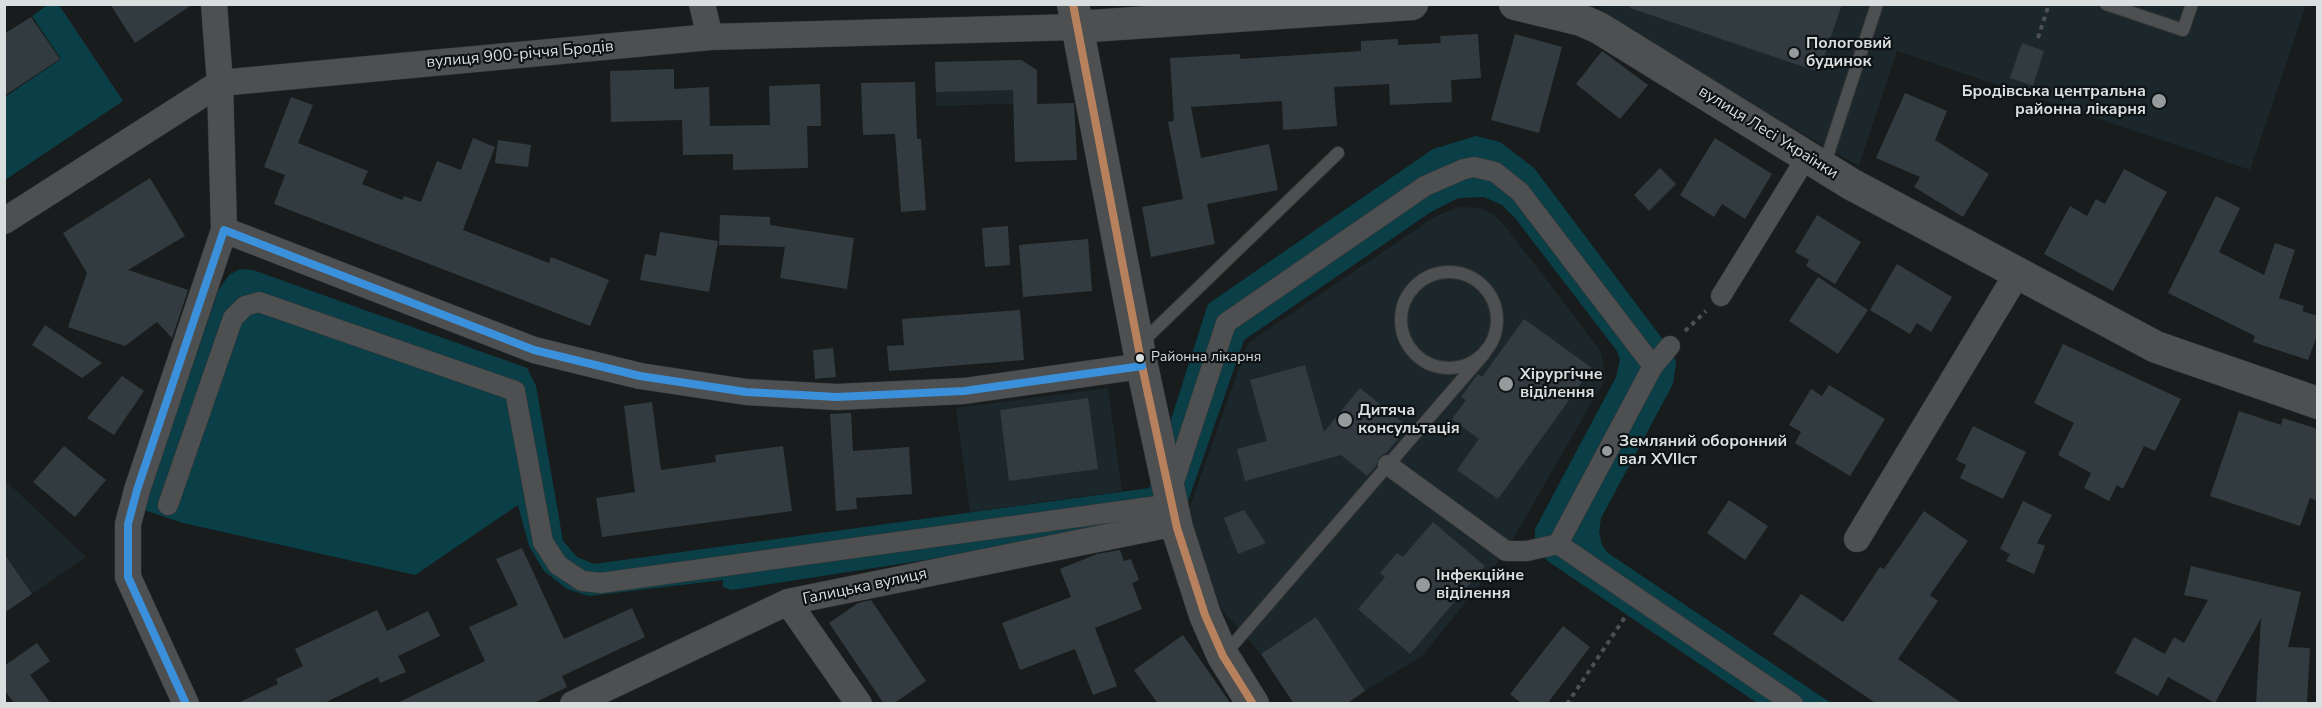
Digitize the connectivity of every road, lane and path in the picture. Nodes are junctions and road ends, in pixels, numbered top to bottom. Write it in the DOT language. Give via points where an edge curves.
graph roads {
  1 [pos="214,4"];
  2 [pos="702,4"];
  3 [pos="1412,4"];
  4 [pos="1515,4"];
  5 [pos="1877,4"];
  6 [pos="2049,4"];
  7 [pos="2106,4"];
  8 [pos="2192,4"];
  9 [pos="1075,16"];
  10 [pos="710,37"];
  11 [pos="2037,38"];
  12 [pos="220,83"];
  13 [pos="1338,153"];
  14 [pos="1815,163"];
  15 [pos="4,221"];
  16 [pos="224,230"];
  17 [pos="2017,274"];
  18 [pos="1721,296"];
  19 [pos="1670,346"];
  20 [pos="1484,354"];
  21 [pos="1140,355"];
  22 [pos="1653,366"];
  23 [pos="2318,403"];
  24 [pos="1388,465"];
  25 [pos="168,505"];
  26 [pos="1172,507"];
  27 [pos="1857,539"];
  28 [pos="1558,544"];
  29 [pos="1638,598"];
  30 [pos="788,602"];
  31 [pos="1224,656"];
  32 [pos="186,704"];
  33 [pos="573,704"];
  34 [pos="859,704"];
  35 [pos="1253,704"];
  36 [pos="1567,704"];
  37 [pos="1793,704"];
  1 -- 12 [label="street"];
  2 -- 10 [label="street"];
  3 -- 9 [label="street"];
  4 -- 14 [label="street, вулиця Лесі Українки" via="1599,28"];
  5 -- 14 [label="lane"];
  6 -- 11 [label="path"];
  7 -- 8 [label="lane" via="2183,30"];
  9 -- 10 [label="street, вулиця 900-річчя Бродів"];
  9 -- 21 [label="street"];
  10 -- 12 [label="street, вулиця 900-річчя Бродів"];
  12 -- 15 [label="street, вулиця 900-річчя Бродів"];
  12 -- 16 [label="street"];
  13 -- 21 [label="lane"];
  14 -- 17 [label="street, вулиця Лесі Українки"];
  14 -- 18 [label="street"];
  16 -- 21 [label="street" via="534,350 640,376 746,392 837,397 964,391"];
  16 -- 32 [label="street" via="128,524 128,577"];
  17 -- 23 [label="street, вулиця Лесі Українки" via="2156,347"];
  17 -- 27 [label="street"];
  18 -- 19 [label="path"];
  19 -- 22 [label="street"];
  20 -- 20 [label="lane" via="1497,324 1490,293 1478,281 1447,271 1418,283 1408,295 1401,317 1405,340 1414,353 1441,368 1456,368"];
  20 -- 24 [label="lane"];
  21 -- 26 [label="street"];
  22 -- 26 [label="street" via="1520,192 1495,172 1464,169 1425,186 1226,323"];
  22 -- 28 [label="street"];
  24 -- 28 [label="street" via="1506,551"];
  24 -- 31 [label="lane"];
  25 -- 26 [label="street" via="233,318 245,306 259,302 515,391 543,542 558,565 582,581 601,583"];
  26 -- 30 [label="street, Галицька вулиця"];
  26 -- 31 [label="street" via="1196,589"];
  28 -- 29 [label="street"];
  29 -- 36 [label="path"];
  29 -- 37 [label="street"];
  30 -- 33 [label="street, Галицька вулиця"];
  30 -- 34 [label="street"];
  31 -- 35 [label="street"];
}
